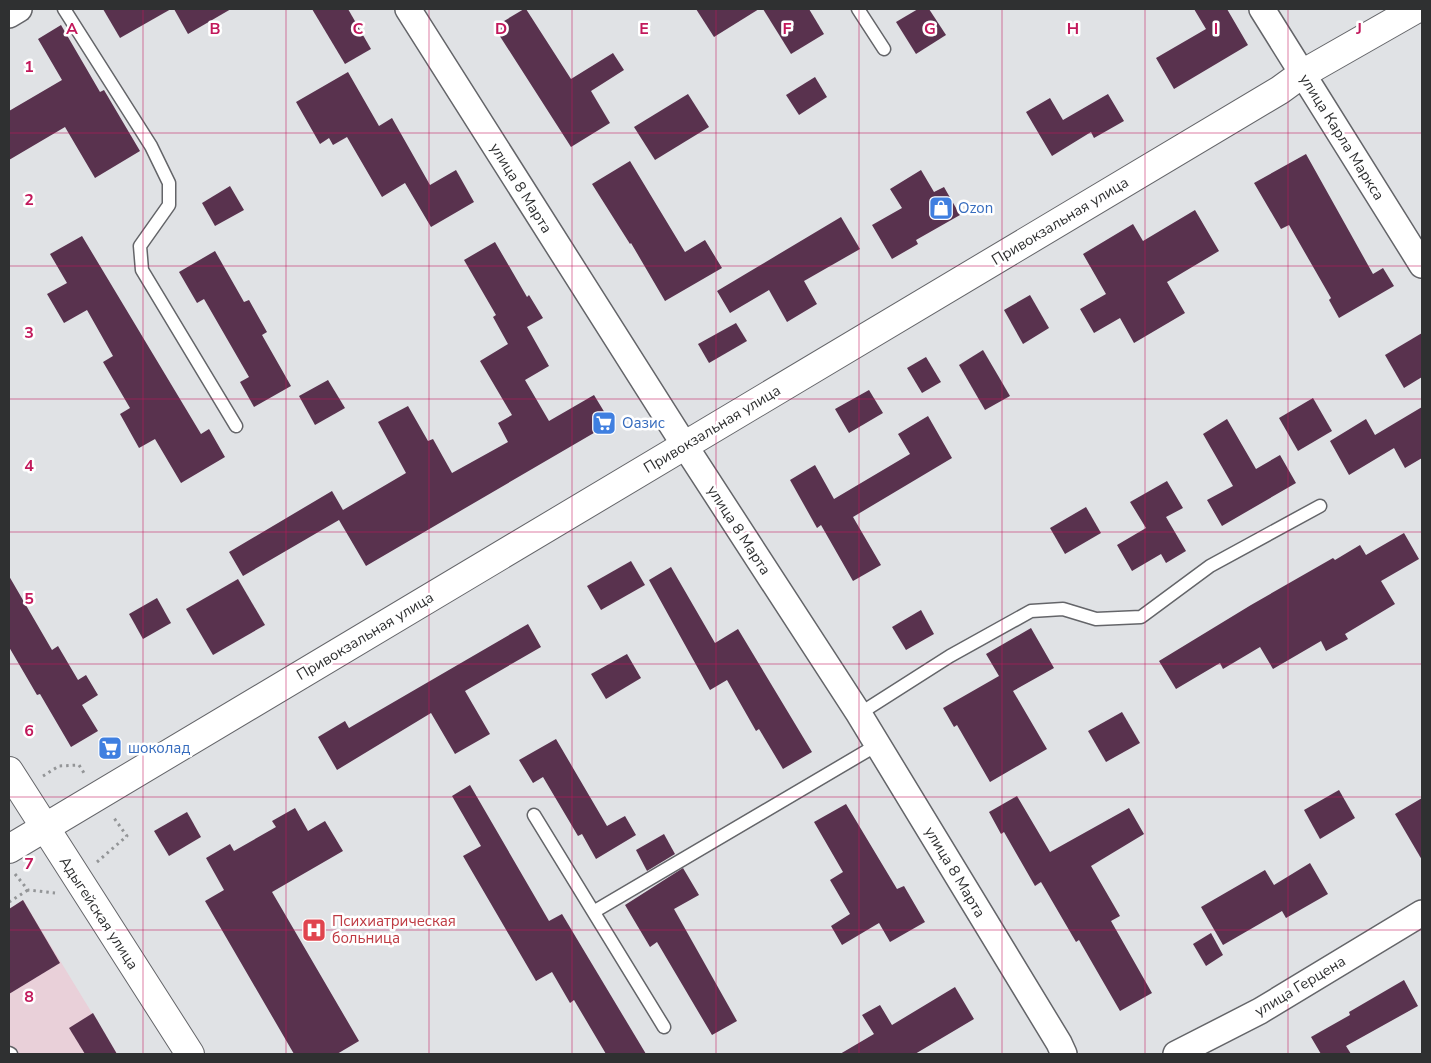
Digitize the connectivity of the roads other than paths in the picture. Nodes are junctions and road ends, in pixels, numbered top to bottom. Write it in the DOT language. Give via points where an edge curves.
graph roads {
  1 [pos="19,9"];
  2 [pos="64,9"];
  3 [pos="408,9"];
  4 [pos="858,9"];
  5 [pos="1262,9"];
  6 [pos="1416,9"];
  7 [pos="9,14"];
  8 [pos="884,49"];
  9 [pos="1302,74"];
  10 [pos="1422,265"];
  11 [pos="236,426"];
  12 [pos="684,446"];
  13 [pos="1320,506"];
  14 [pos="859,714"];
  15 [pos="877,745"];
  16 [pos="9,770"];
  17 [pos="534,816"];
  18 [pos="45,828"];
  19 [pos="9,849"];
  20 [pos="595,911"];
  21 [pos="1422,913"];
  22 [pos="664,1027"];
  23 [pos="190,1054"];
  24 [pos="1064,1054"];
  25 [pos="1176,1054"];
  1 -- 7 [label="street"];
  2 -- 11 [label="lane" via="151,146 169,183 169,204 140,246 142,270"];
  3 -- 12 [label="street, улица 8 Марта"];
  4 -- 8 [label="lane"];
  5 -- 9 [label="street, улица Карла Маркса"];
  6 -- 9 [label="street, Привокзальная улица"];
  9 -- 10 [label="street, улица Карла Маркса"];
  9 -- 12 [label="street, Привокзальная улица" via="1272,95"];
  12 -- 14 [label="street, улица 8 Марта"];
  12 -- 18 [label="street, Привокзальная улица"];
  13 -- 14 [label="lane" via="1210,566 1141,617 1096,619 1063,609 1031,611 950,656"];
  14 -- 15 [label="street, улица 8 Марта"];
  15 -- 20 [label="lane"];
  15 -- 24 [label="street, улица 8 Марта"];
  16 -- 18 [label="street, Адыгейская улица"];
  17 -- 20 [label="lane"];
  18 -- 19 [label="street, Привокзальная улица"];
  18 -- 23 [label="street, Адыгейская улица"];
  20 -- 22 [label="lane"];
  21 -- 25 [label="street, улица Герцена" via="1260,1011"];
}
